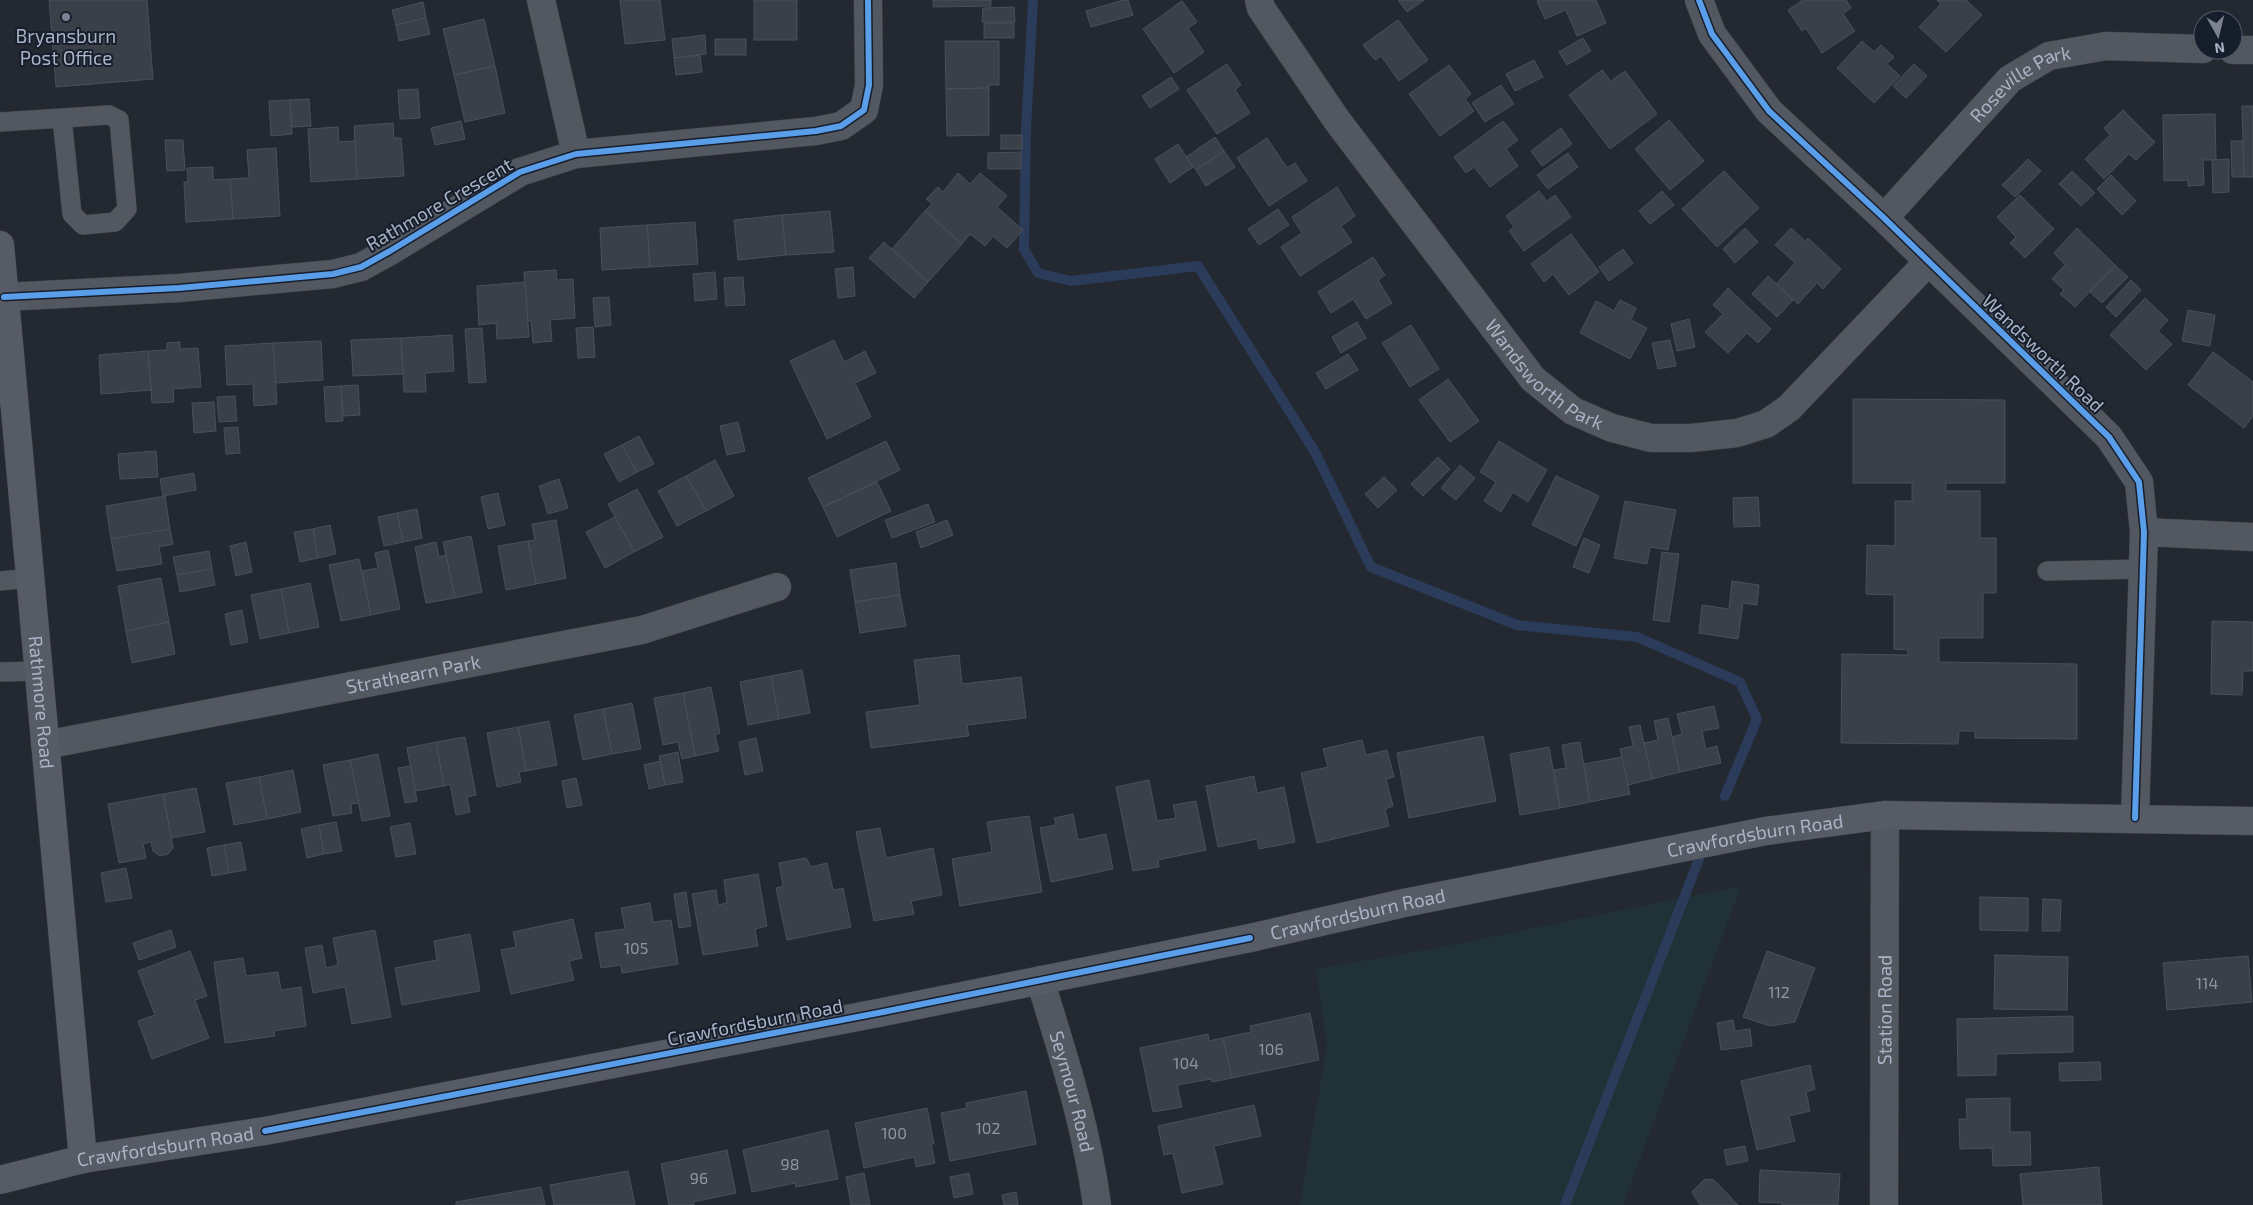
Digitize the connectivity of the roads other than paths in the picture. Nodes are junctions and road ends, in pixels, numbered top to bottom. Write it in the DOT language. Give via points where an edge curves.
graph roads {
  1 [pos="542,0"];
  2 [pos="868,0"];
  3 [pos="1259,0"];
  4 [pos="1699,0"];
  5 [pos="2193,49"];
  6 [pos="62,118"];
  7 [pos="0,122"];
  8 [pos="576,154"];
  9 [pos="1884,218"];
  10 [pos="0,245"];
  11 [pos="1928,262"];
  12 [pos="4,297"];
  13 [pos="2144,532"];
  14 [pos="2253,537"];
  15 [pos="2142,569"];
  16 [pos="2047,571"];
  17 [pos="30,578"];
  18 [pos="0,581"];
  19 [pos="778,588"];
  20 [pos="38,671"];
  21 [pos="0,672"];
  22 [pos="45,745"];
  23 [pos="1885,815"];
  24 [pos="2135,818"];
  25 [pos="2253,821"];
  26 [pos="1040,980"];
  27 [pos="83,1159"];
  28 [pos="0,1180"];
  29 [pos="1097,1205"];
  30 [pos="1884,1205"];
  1 -- 8 [label="street"];
  2 -- 8 [label="street, Rathmore Crescent" via="869,85 864,110 840,126 718,142"];
  3 -- 11 [label="street, Wandsworth Park" via="1261,8 1336,119 1532,379 1573,411 1612,428 1651,438 1691,438 1736,433 1766,424 1789,408"];
  4 -- 9 [label="street, Wandsworth Road" via="1712,34 1769,110"];
  5 -- 9 [label="street, Roseville Park" via="2106,46 2049,56 2010,78"];
  6 -- 6 [label="lane" via="109,115 119,120 127,209 115,222 83,225 72,214"];
  6 -- 7 [label="lane"];
  8 -- 12 [label="street, Rathmore Crescent" via="520,172 361,267 333,274 179,288"];
  9 -- 11 [label="street, Wandsworth Road"];
  10 -- 12 [label="main road, Rathmore Road"];
  11 -- 13 [label="street, Wandsworth Road" via="2109,437 2139,482"];
  12 -- 17 [label="main road, Rathmore Road"];
  13 -- 14 [label="street"];
  13 -- 15 [label="street, Wandsworth Road"];
  15 -- 16 [label="lane"];
  15 -- 24 [label="street, Wandsworth Road"];
  17 -- 18 [label="lane"];
  17 -- 20 [label="main road, Rathmore Road"];
  19 -- 22 [label="street, Strathearn Park" via="642,630"];
  20 -- 21 [label="lane"];
  20 -- 22 [label="main road, Rathmore Road"];
  22 -- 27 [label="main road, Rathmore Road"];
  23 -- 24 [label="main road, Crawfordsburn Road"];
  23 -- 26 [label="main road, Crawfordsburn Road" via="1766,831 1404,902 1250,938"];
  23 -- 30 [label="street, Station Road"];
  24 -- 25 [label="main road, Crawfordsburn Road"];
  26 -- 27 [label="main road, Crawfordsburn Road" via="878,1014 265,1130"];
  26 -- 29 [label="street, Seymour Road" via="1076,1101"];
  27 -- 28 [label="main road, Crawfordsburn Road"];
}
